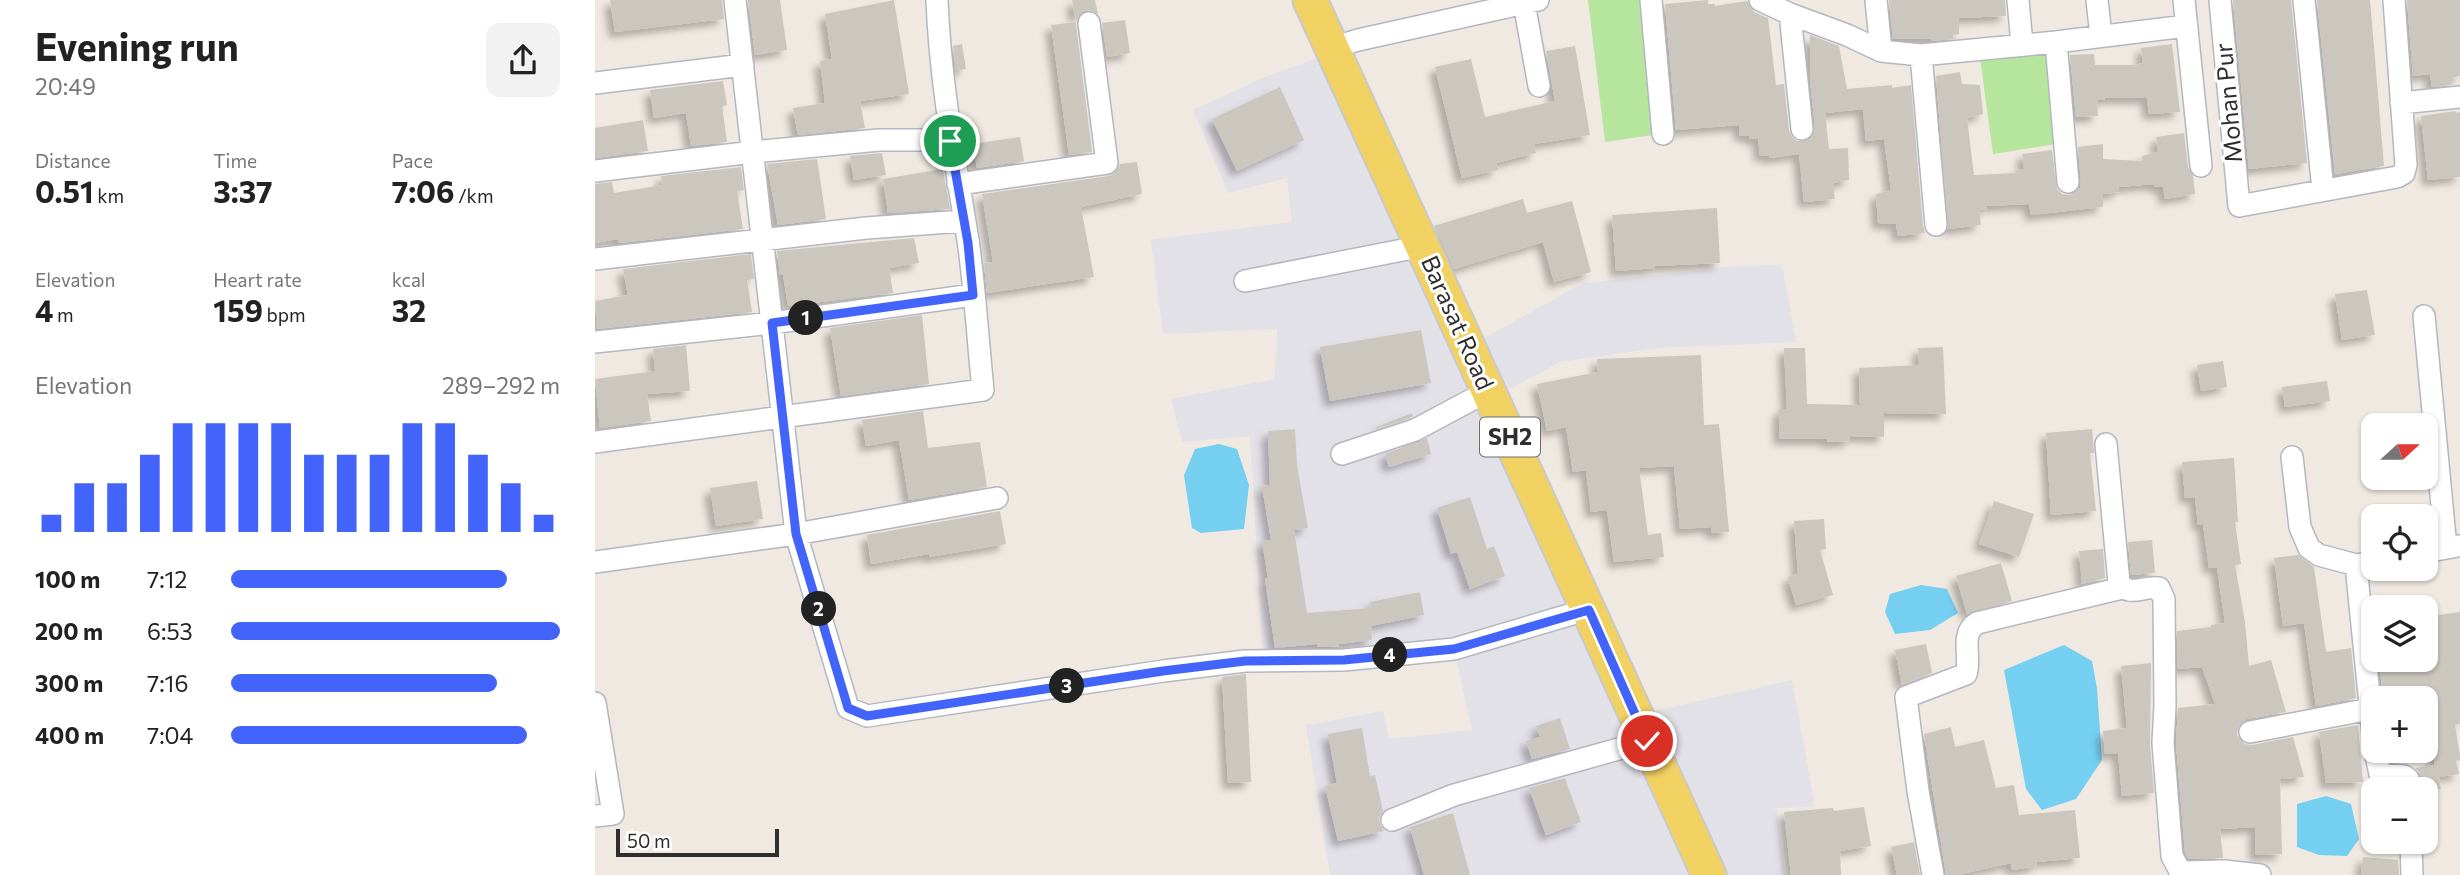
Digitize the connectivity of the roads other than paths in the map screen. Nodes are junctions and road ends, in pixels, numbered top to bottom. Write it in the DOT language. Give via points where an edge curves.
graph roads {
  1 [pos="735,0"];
  2 [pos="937,0"];
  3 [pos="1310,0"];
  4 [pos="1651,0"];
  5 [pos="1760,0"];
  6 [pos="1876,0"];
  7 [pos="2018,0"];
  8 [pos="2097,0"];
  9 [pos="2184,0"];
  10 [pos="2220,0"];
  11 [pos="2304,0"];
  12 [pos="2394,0"];
  13 [pos="1531,1"];
  14 [pos="1790,14"];
  15 [pos="1089,23"];
  16 [pos="2186,26"];
  17 [pos="2101,36"];
  18 [pos="2056,42"];
  19 [pos="2022,45"];
  20 [pos="1332,48"];
  21 [pos="1881,51"];
  22 [pos="1920,55"];
  23 [pos="743,65"];
  24 [pos="595,83"];
  25 [pos="1539,86"];
  26 [pos="2460,97"];
  27 [pos="2401,103"];
  28 [pos="1802,129"];
  29 [pos="1663,134"];
  30 [pos="950,141"];
  31 [pos="753,152"];
  32 [pos="2201,166"];
  33 [pos="595,171"];
  34 [pos="2068,182"];
  35 [pos="958,184"];
  36 [pos="2323,190"];
  37 [pos="964,221"];
  38 [pos="1936,225"];
  39 [pos="762,239"];
  40 [pos="1423,246"];
  41 [pos="595,259"];
  42 [pos="1245,281"];
  43 [pos="973,295"];
  44 [pos="2424,316"];
  45 [pos="772,323"];
  46 [pos="595,342"];
  47 [pos="1488,391"];
  48 [pos="783,417"];
  49 [pos="595,442"];
  50 [pos="2106,444"];
  51 [pos="1342,454"];
  52 [pos="2292,457"];
  53 [pos="997,498"];
  54 [pos="796,534"];
  55 [pos="2444,549"];
  56 [pos="595,562"];
  57 [pos="2361,562"];
  58 [pos="2366,581"];
  59 [pos="2122,588"];
  60 [pos="1589,610"];
  61 [pos="2369,686"];
  62 [pos="595,703"];
  63 [pos="2361,711"];
  64 [pos="597,729"];
  65 [pos="2250,732"];
  66 [pos="1647,741"];
  67 [pos="2378,763"];
  68 [pos="2405,777"];
  69 [pos="595,816"];
  70 [pos="1392,820"];
  71 [pos="2411,854"];
  72 [pos="2181,874"];
  73 [pos="1709,875"];
  74 [pos="1933,875"];
  75 [pos="2260,875"];
  76 [pos="2412,875"];
  1 -- 23 [label="street"];
  2 -- 30 [label="street"];
  3 -- 20 [label="main road, Barasat Road / SH2"];
  4 -- 29 [label="street"];
  5 -- 14 [label="street"];
  6 -- 21 [label="street"];
  7 -- 19 [label="street"];
  8 -- 17 [label="street"];
  9 -- 16 [label="street"];
  10 -- 36 [label="street, Mohan Pur" via="2239,206"];
  11 -- 36 [label="street"];
  12 -- 27 [label="street"];
  13 -- 20 [label="street"];
  13 -- 25 [label="street"];
  14 -- 21 [label="street"];
  14 -- 28 [label="street"];
  15 -- 35 [label="street" via="1107,163"];
  16 -- 17 [label="street"];
  16 -- 32 [label="street"];
  17 -- 18 [label="street"];
  18 -- 19 [label="street"];
  18 -- 34 [label="street"];
  19 -- 22 [label="street"];
  20 -- 40 [label="main road, Barasat Road / SH2"];
  21 -- 22 [label="street"];
  22 -- 38 [label="street"];
  23 -- 24 [label="street"];
  23 -- 31 [label="street"];
  26 -- 27 [label="street"];
  27 -- 36 [label="street" via="2404,173"];
  30 -- 31 [label="street" via="879,140"];
  30 -- 35 [label="street"];
  31 -- 33 [label="street"];
  31 -- 39 [label="street"];
  35 -- 37 [label="street"];
  37 -- 39 [label="street"];
  37 -- 43 [label="street"];
  39 -- 41 [label="street"];
  39 -- 45 [label="street"];
  40 -- 42 [label="street"];
  40 -- 47 [label="main road, Barasat Road / SH2"];
  43 -- 45 [label="street"];
  43 -- 48 [label="street" via="983,390"];
  44 -- 55 [label="street"];
  45 -- 46 [label="street"];
  45 -- 48 [label="street"];
  47 -- 51 [label="street" via="1415,430"];
  47 -- 60 [label="main road, Barasat Road / SH2"];
  48 -- 49 [label="street"];
  48 -- 54 [label="street"];
  50 -- 59 [label="street"];
  52 -- 57 [label="street" via="2309,548 2319,555"];
  53 -- 54 [label="street"];
  54 -- 56 [label="street"];
  54 -- 60 [label="street" via="848,708 867,716 1231,663 1344,660 1454,649"];
  58 -- 61 [label="street"];
  59 -- 72 [label="street" via="2154,587 2164,598 2163,743 2172,856"];
  59 -- 74 [label="street" via="1977,622 1967,637 1966,674 1906,697"];
  60 -- 66 [label="main road, Barasat Road / SH2"];
  62 -- 64 [label="street"];
  63 -- 65 [label="street"];
  64 -- 69 [label="street" via="613,814"];
  66 -- 70 [label="street" via="1454,795"];
  66 -- 73 [label="main road, Barasat Road / SH2"];
  67 -- 68 [label="street" via="2380,774"];
  71 -- 76 [label="street"];
  72 -- 75 [label="street" via="2224,871"];
}
